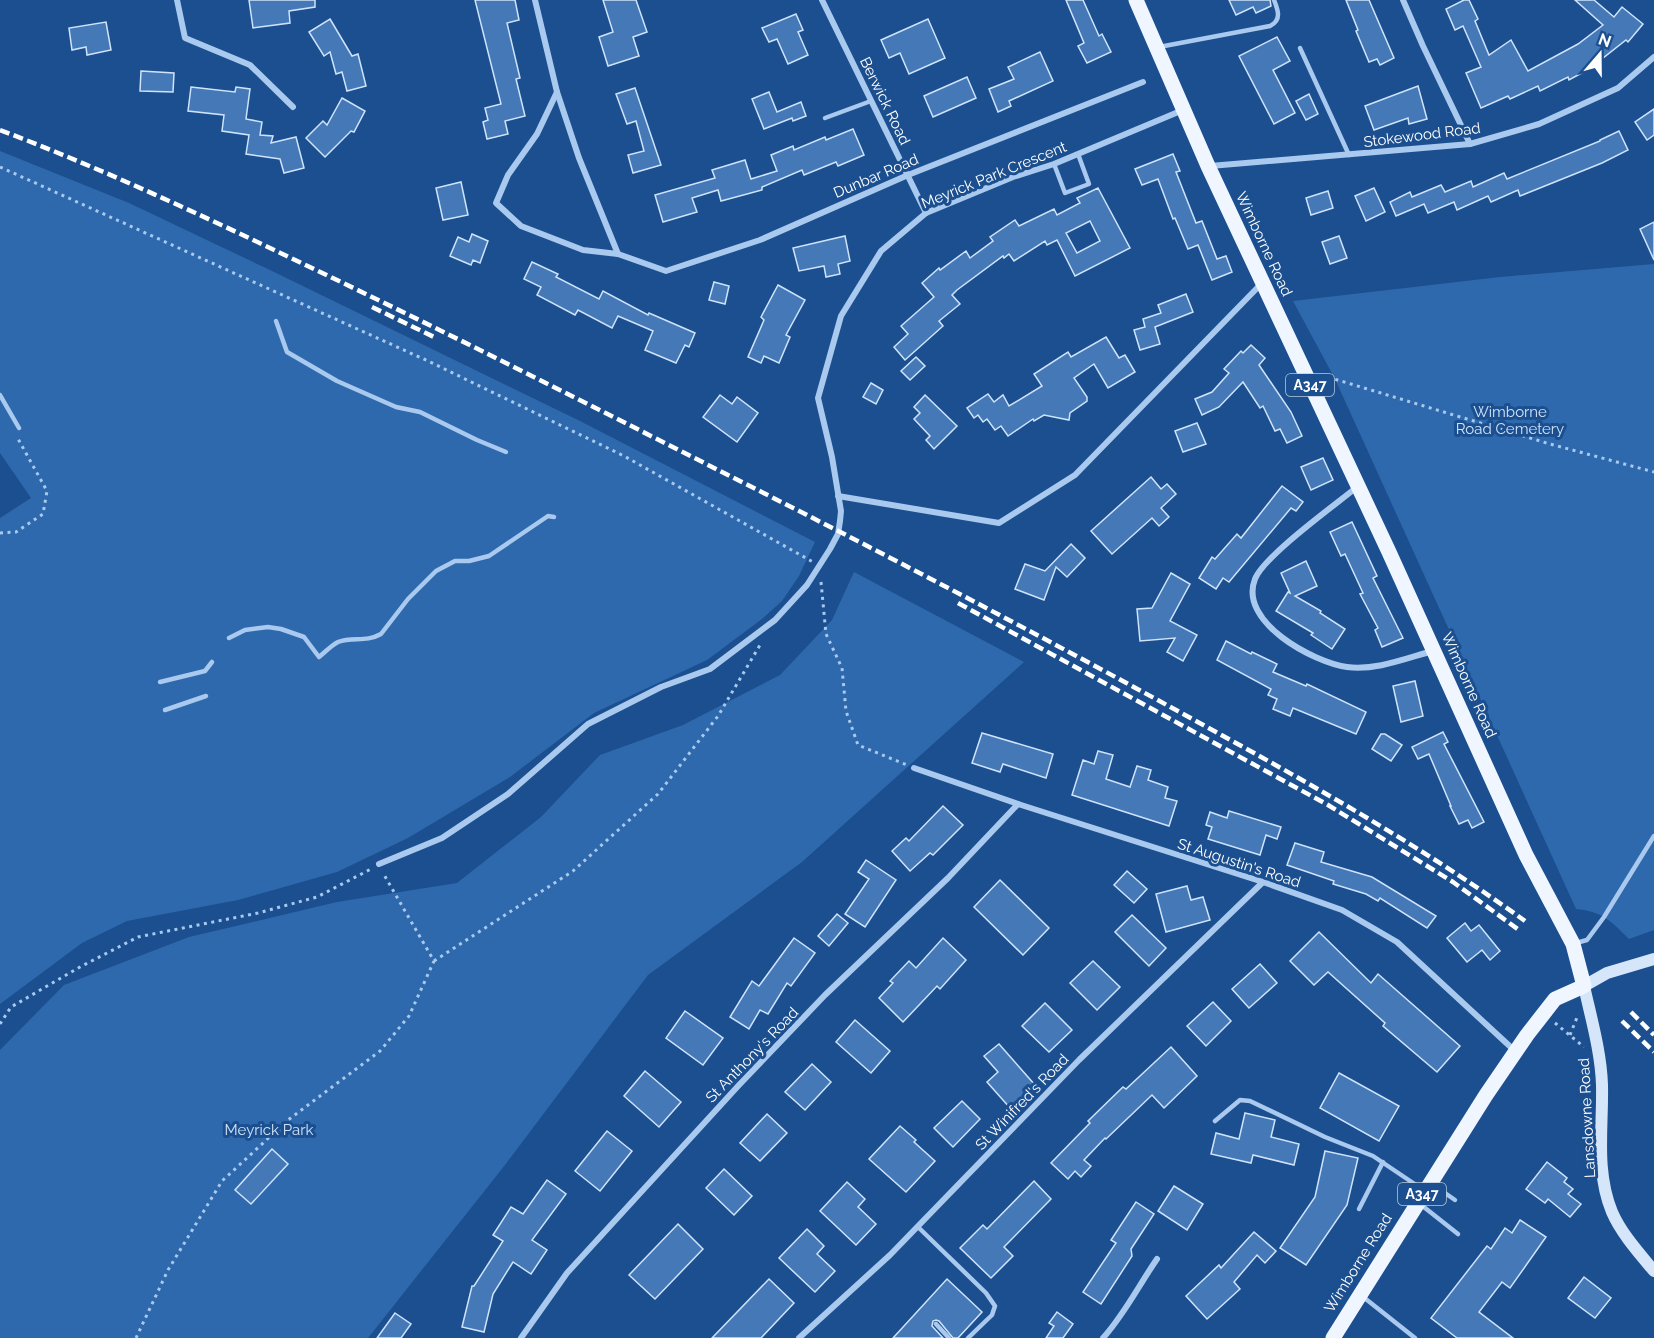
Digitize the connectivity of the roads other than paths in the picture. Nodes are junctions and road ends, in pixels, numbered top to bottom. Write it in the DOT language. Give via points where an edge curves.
graph roads {
  1 [pos="177,0"];
  2 [pos="535,0"];
  3 [pos="822,0"];
  4 [pos="1136,0"];
  5 [pos="1274,0"];
  6 [pos="1403,0"];
  7 [pos="1156,48"];
  8 [pos="1300,48"];
  9 [pos="1654,57"];
  10 [pos="1143,81"];
  11 [pos="557,92"];
  12 [pos="871,101"];
  13 [pos="293,107"];
  14 [pos="1184,110"];
  15 [pos="825,118"];
  16 [pos="1470,144"];
  17 [pos="1078,154"];
  18 [pos="1349,155"];
  19 [pos="1054,164"];
  20 [pos="1208,166"];
  21 [pos="908,175"];
  22 [pos="926,213"];
  23 [pos="618,254"];
  24 [pos="1263,283"];
  25 [pos="276,321"];
  26 [pos="0,395"];
  27 [pos="19,428"];
  28 [pos="506,452"];
  29 [pos="1358,486"];
  30 [pos="838,496"];
  31 [pos="554,517"];
  32 [pos="229,638"];
  33 [pos="1434,651"];
  34 [pos="212,662"];
  35 [pos="160,682"];
  36 [pos="206,696"];
  37 [pos="165,710"];
  38 [pos="914,768"];
  39 [pos="1018,804"];
  40 [pos="1654,836"];
  41 [pos="379,864"];
  42 [pos="1263,882"];
  43 [pos="1573,944"];
  44 [pos="1654,958"];
  45 [pos="1584,986"];
  46 [pos="1516,1052"];
  47 [pos="1215,1121"];
  48 [pos="1383,1162"];
  49 [pos="1424,1192"];
  50 [pos="1455,1200"];
  51 [pos="1359,1209"];
  52 [pos="918,1227"];
  53 [pos="1458,1234"];
  54 [pos="1157,1259"];
  55 [pos="1654,1271"];
  56 [pos="1360,1295"];
  57 [pos="936,1324"];
  58 [pos="520,1338"];
  59 [pos="799,1338"];
  60 [pos="949,1338"];
  61 [pos="968,1338"];
  62 [pos="1103,1338"];
  63 [pos="1332,1338"];
  64 [pos="1415,1338"];
  1 -- 13 [label="street" via="185,38 250,65"];
  2 -- 11 [label="street"];
  3 -- 12 [label="street, Berwick Road"];
  4 -- 7 [label="main road, Wimborne Road / A347"];
  5 -- 7 [label="lane" via="1279,15 1270,26"];
  6 -- 16 [label="street"];
  7 -- 14 [label="main road, Wimborne Road / A347"];
  8 -- 18 [label="lane"];
  9 -- 16 [label="street, Stokewood Road" via="1618,88 1539,124"];
  10 -- 21 [label="street, Dunbar Road"];
  11 -- 23 [label="street"];
  11 -- 23 [label="street, Dunbar Road" via="496,203 520,226 583,250"];
  12 -- 15 [label="lane"];
  12 -- 21 [label="street, Berwick Road"];
  14 -- 17 [label="street, Meyrick Park Crescent"];
  14 -- 20 [label="main road, Wimborne Road / A347"];
  16 -- 18 [label="street, Stokewood Road"];
  17 -- 19 [label="street, Meyrick Park Crescent"];
  17 -- 19 [label="lane" via="1089,184 1065,193"];
  18 -- 20 [label="street, Stokewood Road"];
  19 -- 22 [label="street, Meyrick Park Crescent"];
  20 -- 24 [label="main road, Wimborne Road / A347"];
  21 -- 22 [label="street, Berwick Road"];
  21 -- 23 [label="street, Dunbar Road" via="760,240 666,271"];
  22 -- 30 [label="street, Meyrick Park Crescent" via="881,251 841,316 818,398"];
  24 -- 29 [label="main road, Wimborne Road / A347"];
  24 -- 30 [label="street" via="1075,475 999,523"];
  25 -- 28 [label="lane" via="286,352 337,381 396,407 420,412"];
  26 -- 27 [label="lane"];
  29 -- 33 [label="main road, Wimborne Road / A347"];
  29 -- 33 [label="street" via="1269,559 1255,578 1253,597 1264,621 1289,643 1320,660 1349,668 1376,666"];
  30 -- 41 [label="street, Meyrick Park Crescent" via="838,534 820,566 775,620 710,669 661,687 588,724 508,794 442,838"];
  31 -- 32 [label="lane" via="548,516 489,556 455,561 436,571 375,638 339,642 319,657 300,634 274,628 244,630"];
  33 -- 43 [label="main road, Wimborne Road / A347" via="1526,855"];
  34 -- 35 [label="lane" via="205,671"];
  36 -- 37 [label="lane"];
  38 -- 39 [label="street, St Augustin's Road"];
  39 -- 42 [label="street, St Augustin's Road"];
  39 -- 58 [label="street, St Anthony's Road" via="739,1085 567,1273"];
  40 -- 43 [label="lane" via="1587,940"];
  42 -- 46 [label="street, St Augustin's Road" via="1342,910 1397,942"];
  42 -- 52 [label="street, St Winifred's Road" via="1079,1060"];
  43 -- 45 [label="main road, Wimborne Road / A347"];
  44 -- 45 [label="main road" via="1607,973"];
  45 -- 46 [label="main road, Wimborne Road / A347" via="1555,999"];
  45 -- 55 [label="main road, Lansdowne Road" via="1600,1060 1600,1137 1612,1212"];
  46 -- 49 [label="main road, Wimborne Road / A347"];
  47 -- 48 [label="lane" via="1240,1100 1250,1101"];
  48 -- 49 [label="lane"];
  48 -- 51 [label="lane"];
  49 -- 50 [label="lane"];
  49 -- 53 [label="lane"];
  49 -- 56 [label="main road, Wimborne Road / A347"];
  52 -- 59 [label="street, St Winifred's Road"];
  52 -- 61 [label="lane" via="995,1306 992,1315"];
  54 -- 62 [label="street"];
  56 -- 63 [label="main road, Wimborne Road / A347"];
  56 -- 64 [label="lane"];
  57 -- 60 [label="lane"];
}
